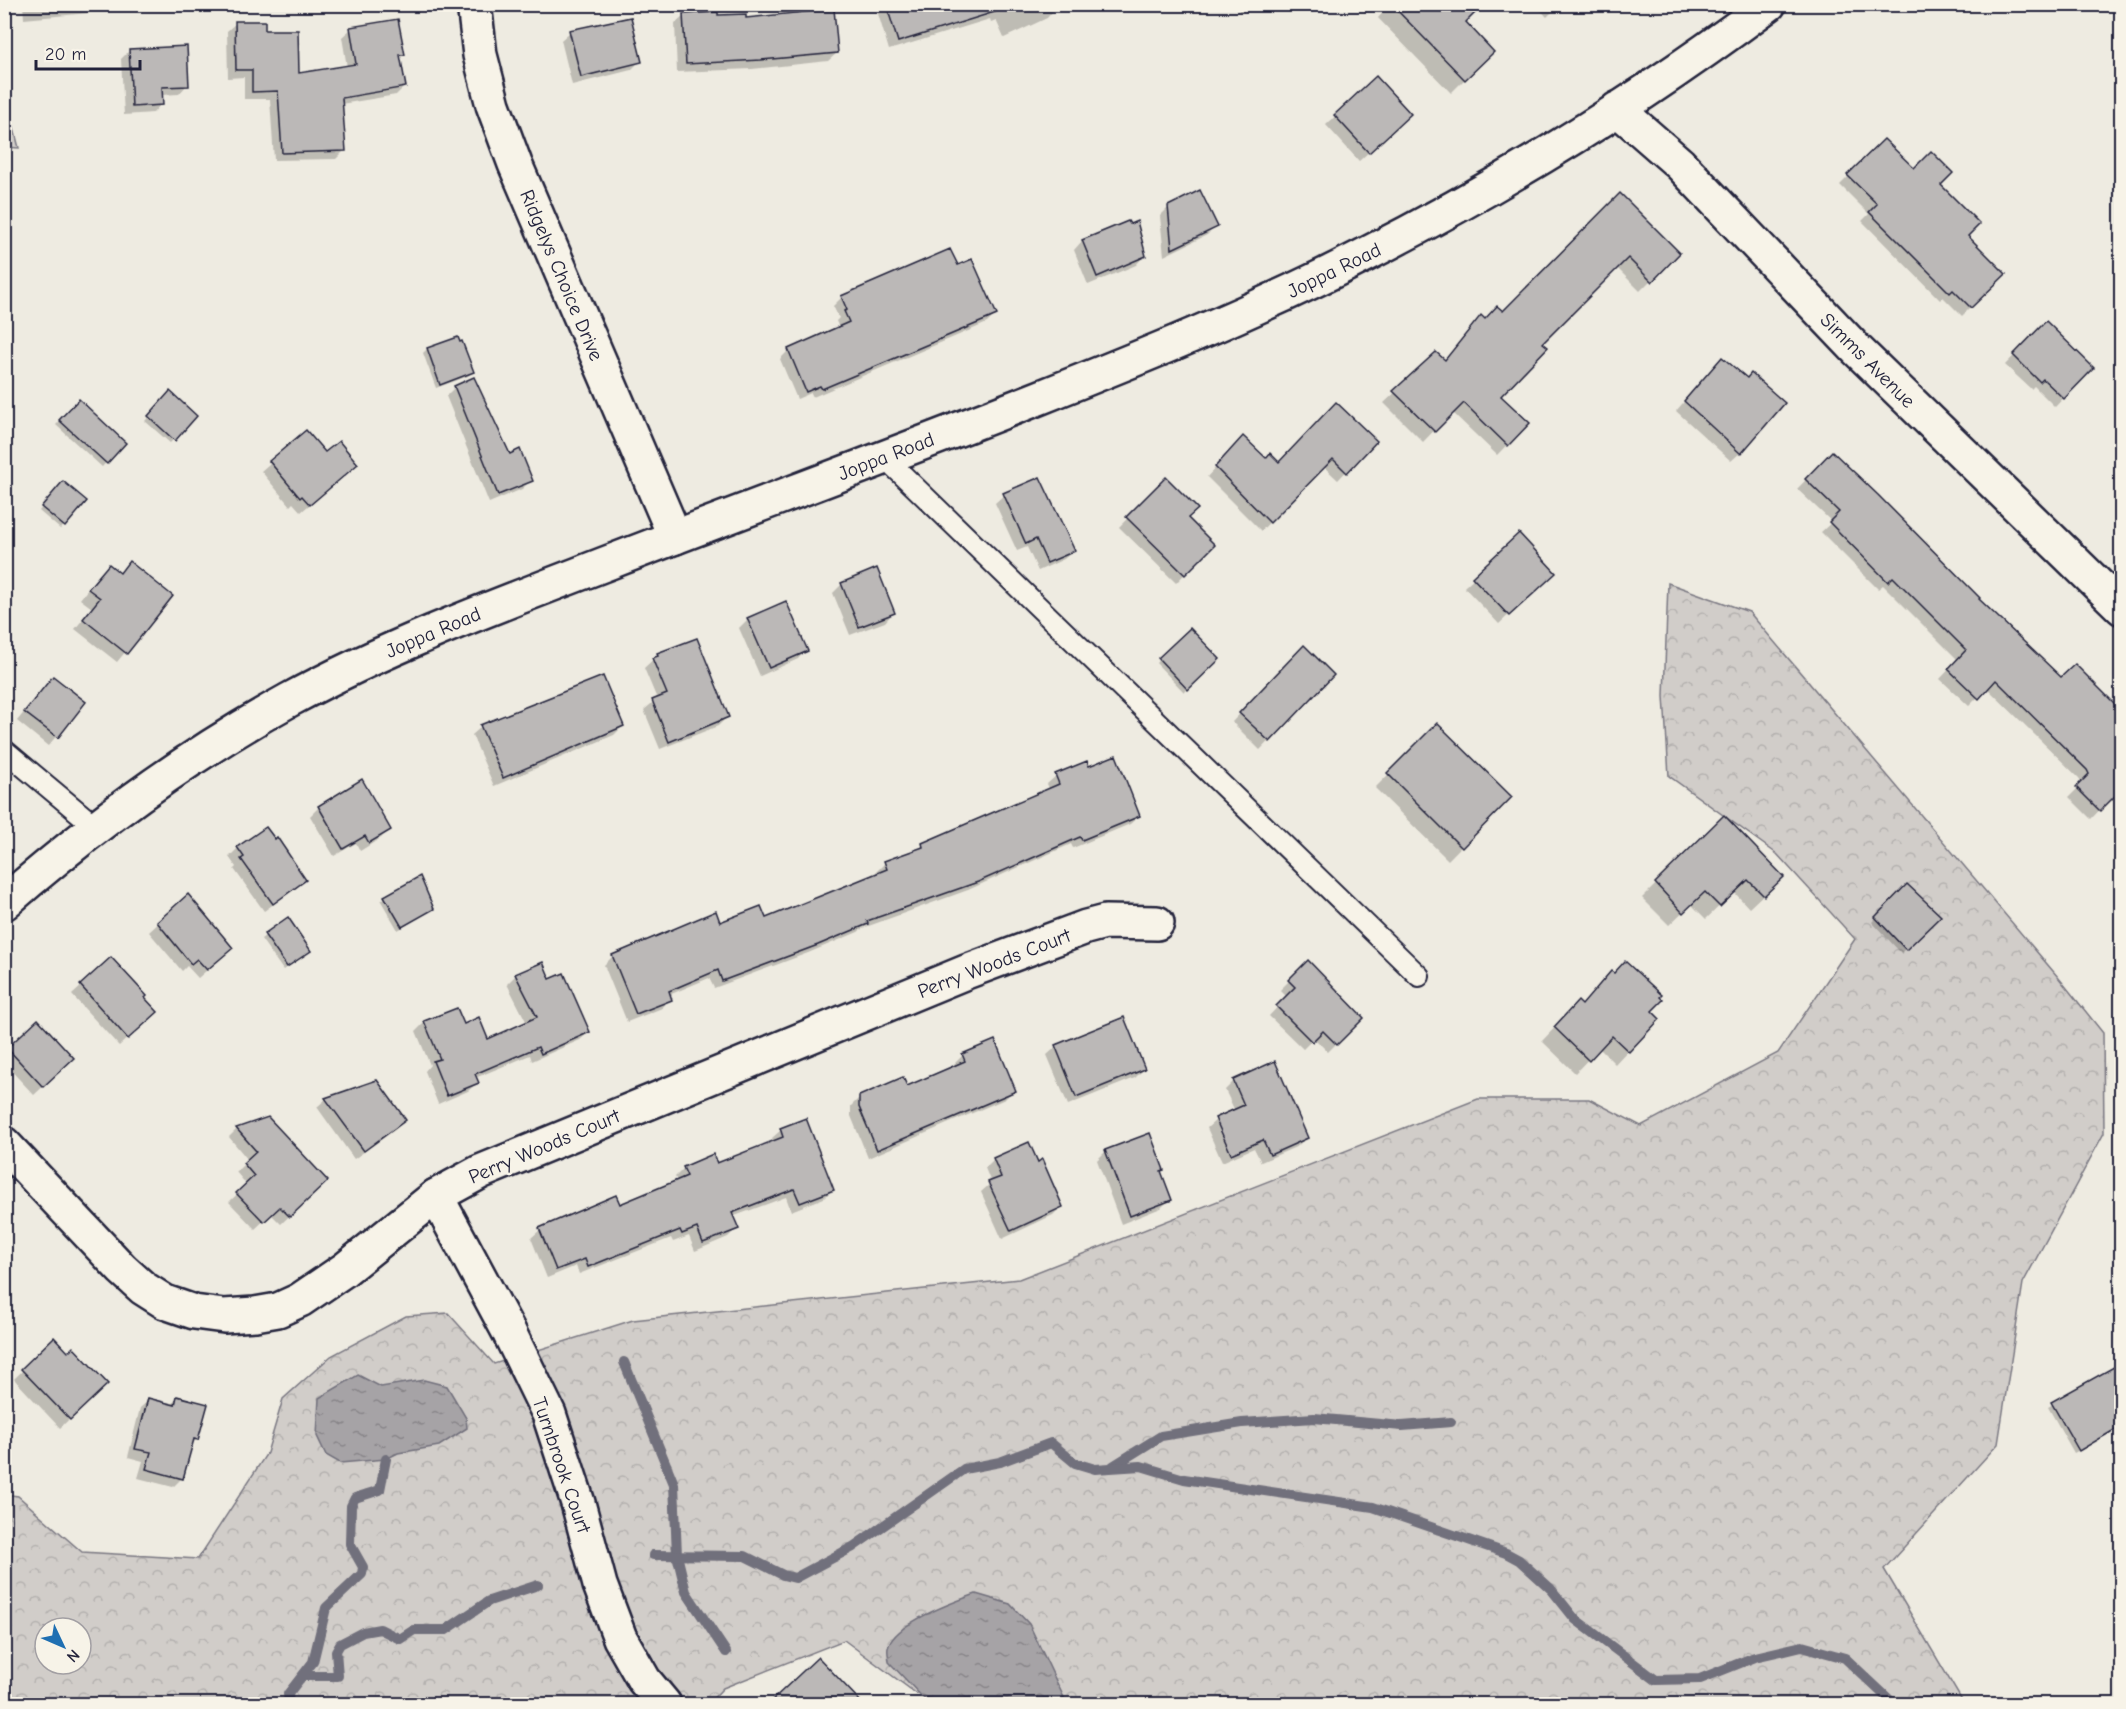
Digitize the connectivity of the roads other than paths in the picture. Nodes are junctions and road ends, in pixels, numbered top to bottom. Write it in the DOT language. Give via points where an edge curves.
graph roads {
  1 [pos="474,4"];
  2 [pos="1769,4"];
  3 [pos="1617,109"];
  4 [pos="884,457"];
  5 [pos="675,537"];
  6 [pos="2121,608"];
  7 [pos="4,750"];
  8 [pos="96,827"];
  9 [pos="4,903"];
  10 [pos="1157,923"];
  11 [pos="1419,975"];
  12 [pos="4,1144"];
  13 [pos="436,1196"];
  14 [pos="663,1704"];
  1 -- 5 [label="street, Ridgelys Choice Drive" via="480,55 515,164"];
  2 -- 3 [label="street, Joppa Road"];
  3 -- 4 [label="street, Joppa Road" via="1493,187 1293,290 1158,350"];
  3 -- 6 [label="street, Simms Avenue" via="1680,164 1856,349"];
  4 -- 5 [label="street, Joppa Road"];
  4 -- 11 [label="lane"];
  5 -- 8 [label="street, Joppa Road" via="455,622 326,681 206,750"];
  7 -- 8 [label="lane"];
  8 -- 9 [label="street, Joppa Road"];
  10 -- 13 [label="street, Perry Woods Court" via="1105,922 983,966 548,1143"];
  12 -- 13 [label="street, Perry Woods Court" via="143,1288 165,1302 194,1312 224,1316 278,1310 300,1300"];
  13 -- 14 [label="street, Turnbrook Court" via="549,1414 600,1585 620,1638"];
}
